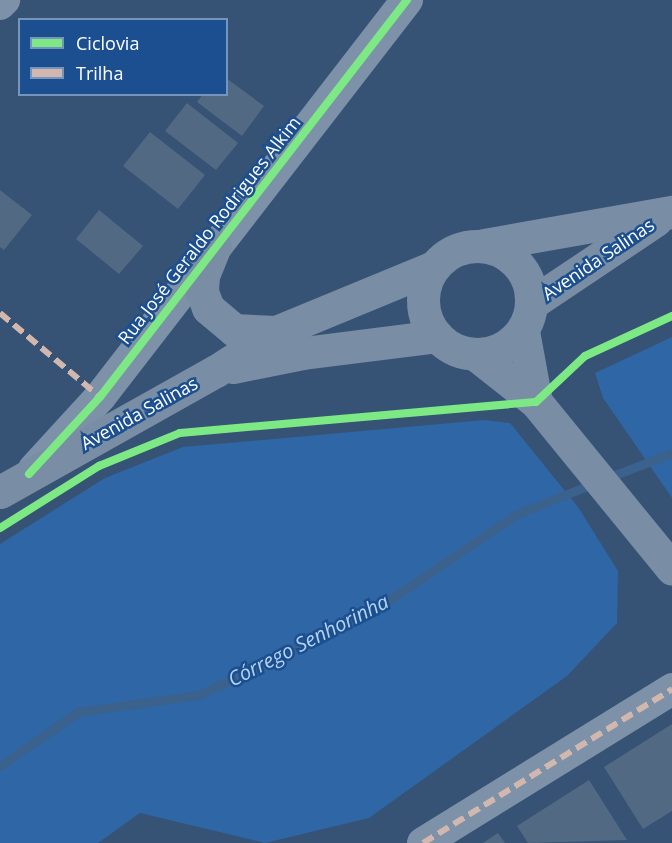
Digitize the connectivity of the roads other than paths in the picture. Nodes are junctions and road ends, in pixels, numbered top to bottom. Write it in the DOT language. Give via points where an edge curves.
graph roads {
  1 [pos="3,0"];
  2 [pos="407,0"];
  3 [pos="0,4"];
  4 [pos="668,213"];
  5 [pos="484,245"];
  6 [pos="215,246"];
  7 [pos="434,267"];
  8 [pos="527,317"];
  9 [pos="276,332"];
  10 [pos="437,336"];
  11 [pos="475,354"];
  12 [pos="216,371"];
  13 [pos="536,402"];
  14 [pos="29,474"];
  15 [pos="0,492"];
  16 [pos="672,570"];
  17 [pos="672,688"];
  18 [pos="423,843"];
  1 -- 3 [label="street"];
  2 -- 6 [label="street, Rua José Geraldo Rodrigues Alkim"];
  4 -- 5 [label="street, Avenida Salinas"];
  4 -- 8 [label="street, Avenida Salinas"];
  5 -- 7 [label="street" via="456,249"];
  5 -- 8 [label="street" via="500,250 524,271"];
  6 -- 9 [label="street" via="203,276 202,292 208,308 234,330"];
  6 -- 14 [label="street, Rua José Geraldo Rodrigues Alkim" via="100,397"];
  7 -- 9 [label="street, Avenida Salinas"];
  7 -- 10 [label="street" via="423,302"];
  8 -- 11 [label="street" via="493,352"];
  8 -- 13 [label="street"];
  9 -- 12 [label="street, Avenida Salinas"];
  10 -- 11 [label="street" via="448,345"];
  10 -- 12 [label="street, Avenida Salinas" via="303,353"];
  11 -- 13 [label="street"];
  12 -- 14 [label="street, Avenida Salinas"];
  13 -- 16 [label="street"];
  14 -- 15 [label="street, Avenida Salinas"];
  17 -- 18 [label="street"];
}
